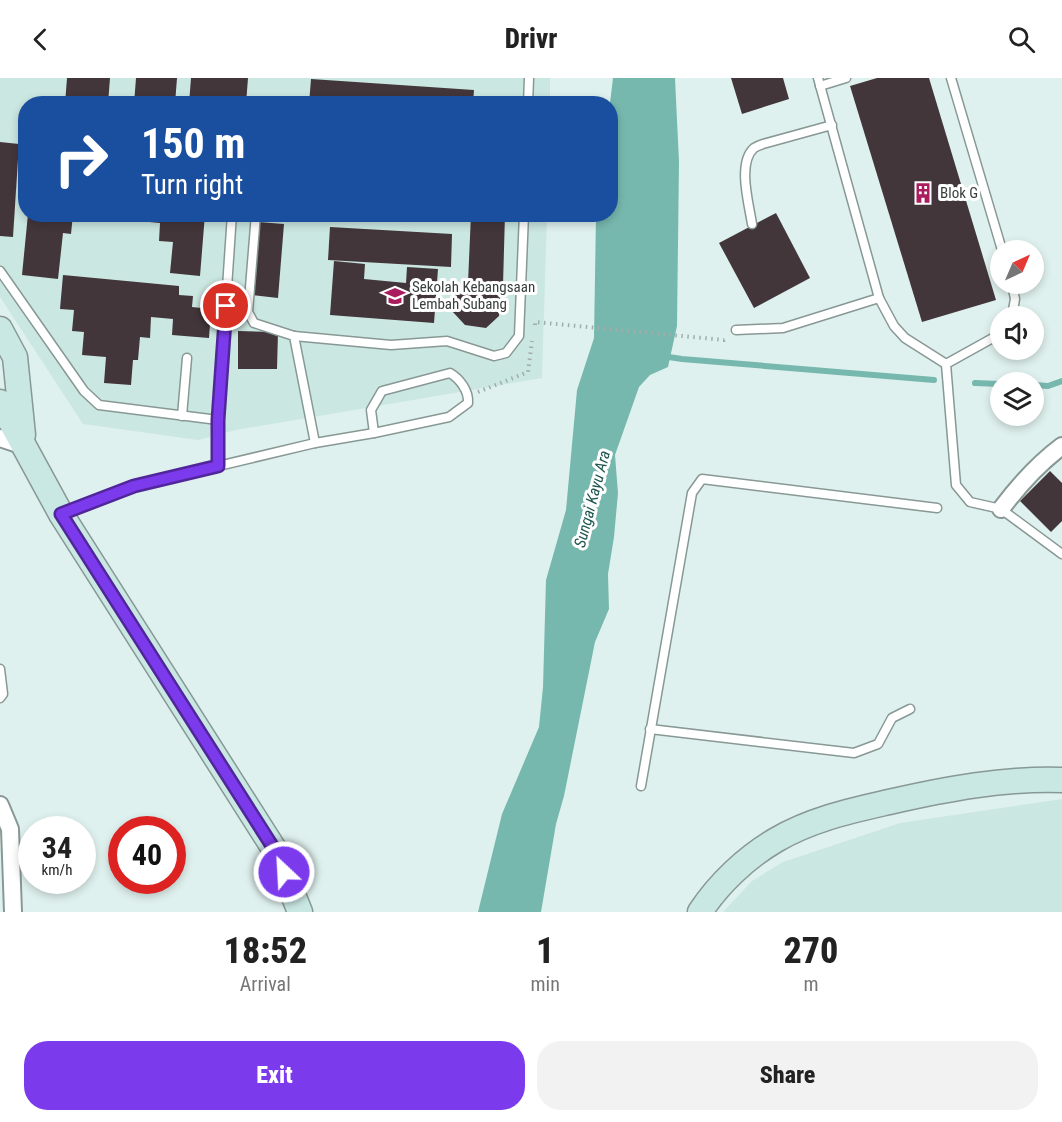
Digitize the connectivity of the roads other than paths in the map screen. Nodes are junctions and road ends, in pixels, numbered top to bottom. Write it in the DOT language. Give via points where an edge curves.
graph roads {
  1 [pos="529,78"];
  2 [pos="846,78"];
  3 [pos="951,78"];
  4 [pos="819,82"];
  5 [pos="528,96"];
  6 [pos="832,125"];
  7 [pos="231,222"];
  8 [pos="255,222"];
  9 [pos="524,222"];
  10 [pos="753,224"];
  11 [pos="999,240"];
  12 [pos="0,271"];
  13 [pos="879,298"];
  14 [pos="0,329"];
  15 [pos="736,330"];
  16 [pos="294,336"];
  17 [pos="990,340"];
  18 [pos="187,358"];
  19 [pos="946,364"];
  20 [pos="0,402"];
  21 [pos="182,416"];
  22 [pos="218,420"];
  23 [pos="374,433"];
  24 [pos="0,438"];
  25 [pos="315,443"];
  26 [pos="24,446"];
  27 [pos="1062,446"];
  28 [pos="218,466"];
  29 [pos="937,508"];
  30 [pos="1001,509"];
  31 [pos="61,514"];
  32 [pos="1062,554"];
  33 [pos="0,669"];
  34 [pos="0,698"];
  35 [pos="910,709"];
  36 [pos="650,729"];
  37 [pos="1062,780"];
  38 [pos="641,786"];
  39 [pos="0,805"];
  40 [pos="13,912"];
  41 [pos="300,912"];
  42 [pos="700,912"];
  1 -- 5 [label="lane"];
  2 -- 4 [label="lane"];
  3 -- 11 [label="lane"];
  4 -- 6 [label="lane"];
  6 -- 10 [label="lane" via="754,148 745,173"];
  6 -- 13 [label="lane"];
  7 -- 22 [label="lane"];
  8 -- 16 [label="lane" via="248,312 254,323"];
  9 -- 16 [label="lane" via="519,336 506,353 494,356 447,341 391,345"];
  12 -- 21 [label="lane" via="84,391 99,405"];
  13 -- 15 [label="lane" via="783,328"];
  13 -- 19 [label="lane" via="905,338"];
  14 -- 26 [label="street" via="15,357"];
  16 -- 25 [label="lane"];
  17 -- 19 [label="lane"];
  18 -- 21 [label="lane"];
  19 -- 30 [label="lane" via="956,485 970,502"];
  20 -- 26 [label="street"];
  21 -- 22 [label="lane"];
  22 -- 28 [label="lane"];
  23 -- 23 [label="lane" via="449,417 468,403 468,395 450,373 381,391 372,410"];
  23 -- 25 [label="lane"];
  24 -- 26 [label="street"];
  25 -- 28 [label="lane"];
  26 -- 31 [label="street"];
  27 -- 30 [label="street" via="1035,468"];
  28 -- 31 [label="lane" via="134,486"];
  29 -- 36 [label="lane" via="702,479 692,493"];
  30 -- 32 [label="lane"];
  31 -- 41 [label="street" via="276,852"];
  33 -- 34 [label="lane"];
  35 -- 36 [label="lane" via="892,718 878,744 855,753"];
  36 -- 38 [label="lane"];
  37 -- 42 [label="street" via="1015,780 973,786 831,816 798,829 747,859"];
  39 -- 40 [label="street" via="10,829"];
}
